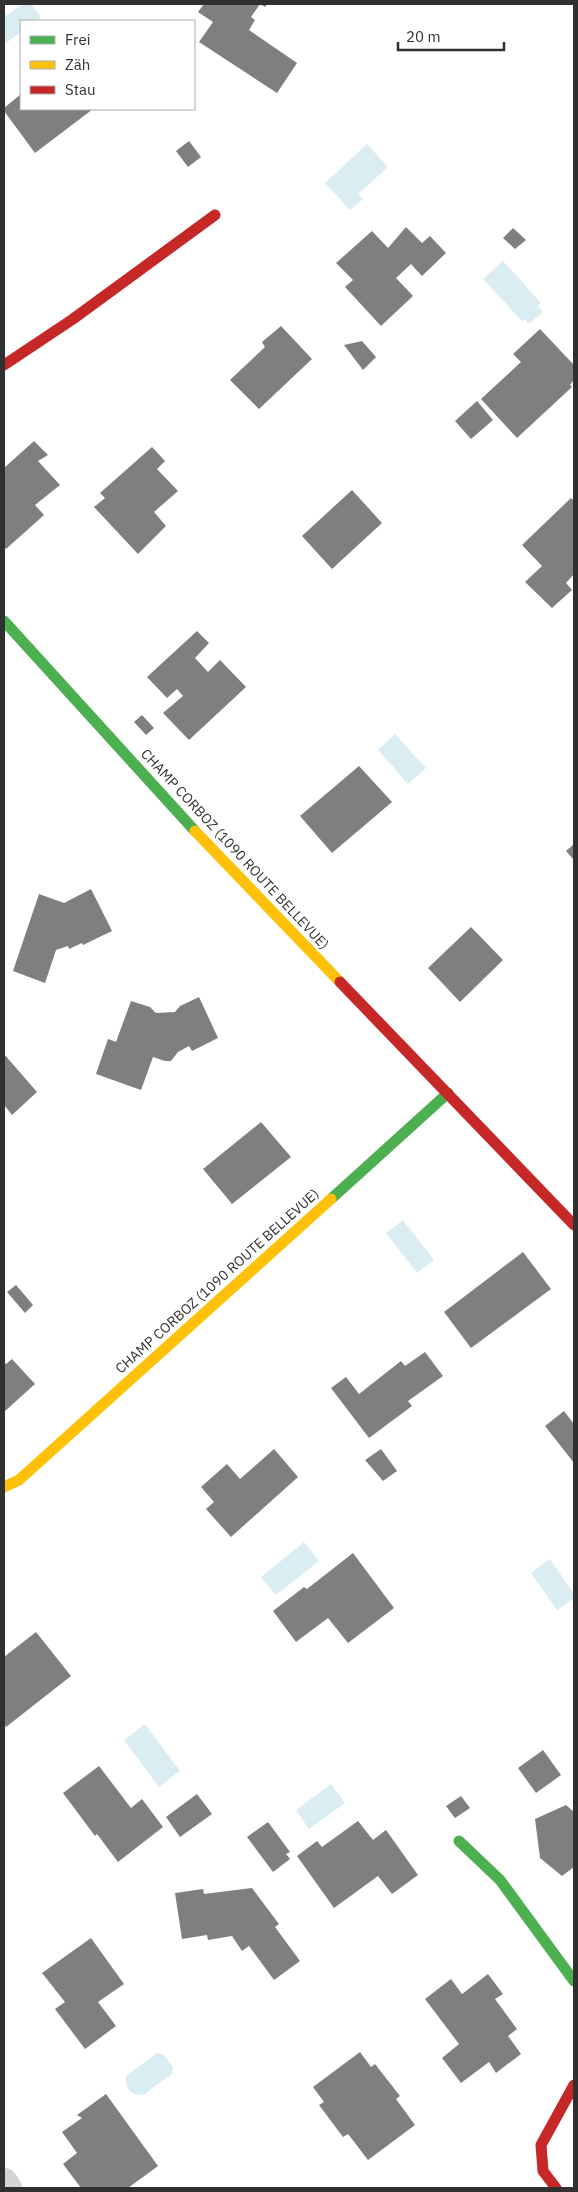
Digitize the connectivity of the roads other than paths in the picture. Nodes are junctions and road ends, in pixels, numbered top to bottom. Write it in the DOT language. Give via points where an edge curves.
graph roads {
  1 [pos="215,215"];
  2 [pos="4,365"];
  3 [pos="4,621"];
  4 [pos="448,1093"];
  5 [pos="574,1225"];
  6 [pos="4,1487"];
  7 [pos="459,1842"];
  8 [pos="574,1981"];
  9 [pos="574,2085"];
  10 [pos="4,2182"];
  11 [pos="8,2188"];
  12 [pos="556,2188"];
  1 -- 2 [label="street"];
  3 -- 4 [label="street, CHAMP CORBOZ (1090 ROUTE BELLEVUE)" via="189,825"];
  4 -- 5 [label="street, CHAMP CORBOZ (1090 ROUTE BELLEVUE)"];
  4 -- 6 [label="street, CHAMP CORBOZ (1090 ROUTE BELLEVUE)" via="20,1480"];
  7 -- 8 [label="street" via="500,1880"];
  9 -- 12 [label="street" via="541,2145 543,2171"];
  10 -- 11 [label="street"];
}
